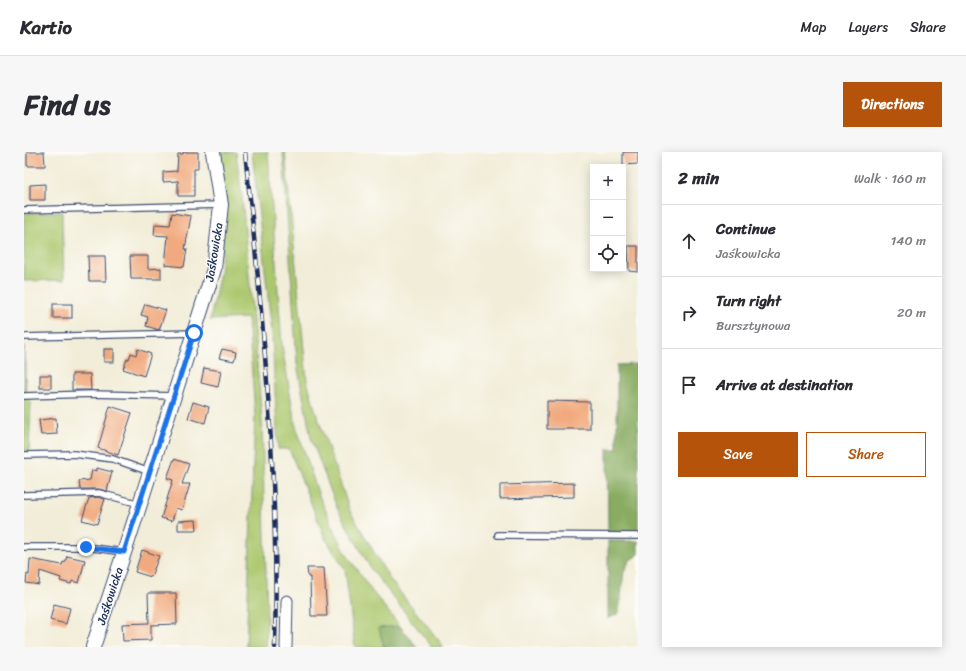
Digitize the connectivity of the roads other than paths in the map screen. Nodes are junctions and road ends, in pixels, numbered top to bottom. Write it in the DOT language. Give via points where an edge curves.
graph roads {
  1 [pos="213,152"];
  2 [pos="221,205"];
  3 [pos="24,210"];
  4 [pos="194,333"];
  5 [pos="24,337"];
  6 [pos="24,396"];
  7 [pos="174,396"];
  8 [pos="24,455"];
  9 [pos="151,472"];
  10 [pos="24,495"];
  11 [pos="140,504"];
  12 [pos="498,535"];
  13 [pos="638,536"];
  14 [pos="24,547"];
  15 [pos="124,552"];
  16 [pos="287,601"];
  17 [pos="93,647"];
  18 [pos="286,647"];
  1 -- 2 [label="street, Jaśkowicka"];
  2 -- 3 [label="lane"];
  2 -- 4 [label="street, Jaśkowicka" via="214,269"];
  4 -- 5 [label="lane"];
  4 -- 7 [label="street, Jaśkowicka"];
  6 -- 7 [label="lane"];
  7 -- 9 [label="street, Jaśkowicka"];
  8 -- 9 [label="lane" via="74,454 113,459"];
  9 -- 11 [label="street, Jaśkowicka"];
  10 -- 11 [label="lane" via="99,493"];
  11 -- 15 [label="street, Jaśkowicka"];
  12 -- 13 [label="lane"];
  14 -- 15 [label="lane" via="86,547"];
  15 -- 17 [label="street, Jaśkowicka"];
  16 -- 18 [label="street"];
}
